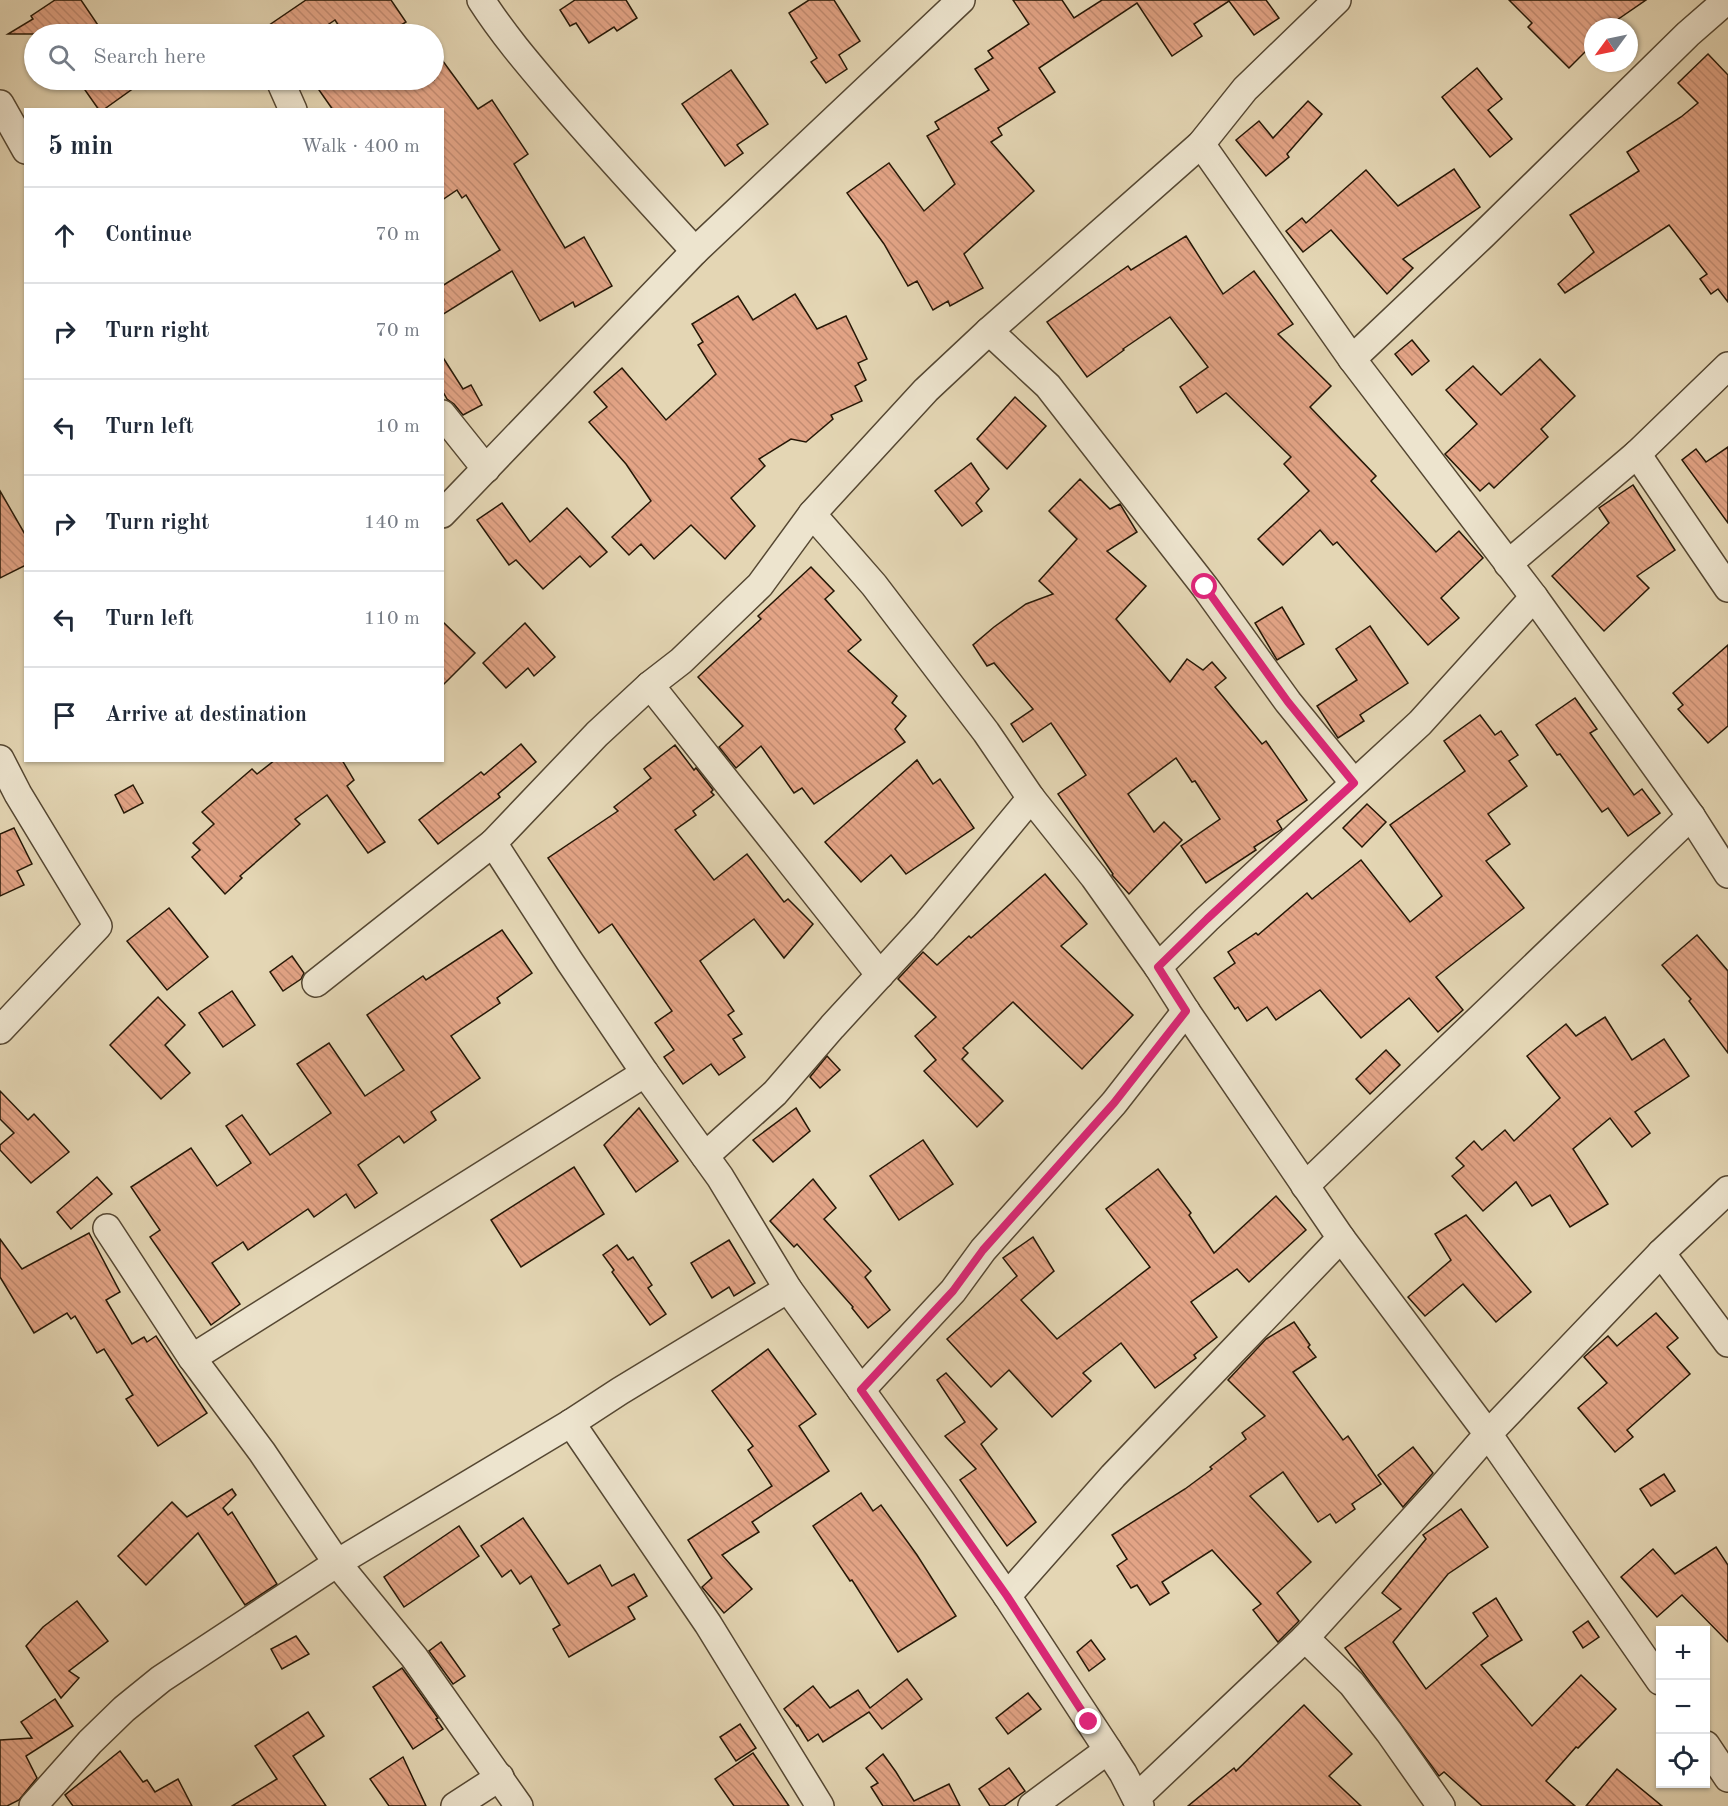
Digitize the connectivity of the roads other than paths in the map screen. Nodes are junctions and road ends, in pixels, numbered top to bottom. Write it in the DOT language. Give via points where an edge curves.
graph roads {
  1 [pos="481,0"];
  2 [pos="961,0"];
  3 [pos="1337,0"];
  4 [pos="1727,0"];
  5 [pos="284,90"];
  6 [pos="0,104"];
  7 [pos="292,108"];
  8 [pos="1201,144"];
  9 [pos="24,146"];
  10 [pos="695,251"];
  11 [pos="989,331"];
  12 [pos="1352,359"];
  13 [pos="1728,366"];
  14 [pos="444,416"];
  15 [pos="1636,454"];
  16 [pos="486,469"];
  17 [pos="444,512"];
  18 [pos="812,514"];
  19 [pos="1508,564"];
  20 [pos="1728,588"];
  21 [pos="1534,597"];
  22 [pos="650,685"];
  23 [pos="0,759"];
  24 [pos="1354,783"];
  25 [pos="1031,798"];
  26 [pos="9,799"];
  27 [pos="1691,816"];
  28 [pos="493,843"];
  29 [pos="1728,874"];
  30 [pos="1158,967"];
  31 [pos="880,975"];
  32 [pos="316,983"];
  33 [pos="1186,1011"];
  34 [pos="0,1030"];
  35 [pos="645,1073"];
  36 [pos="705,1156"];
  37 [pos="1305,1186"];
  38 [pos="1728,1190"];
  39 [pos="107,1228"];
  40 [pos="1341,1239"];
  41 [pos="1661,1253"];
  42 [pos="788,1289"];
  43 [pos="1728,1343"];
  44 [pos="192,1358"];
  45 [pos="861,1390"];
  46 [pos="571,1423"];
  47 [pos="1488,1434"];
  48 [pos="338,1563"];
  49 [pos="1007,1596"];
  50 [pos="1305,1638"];
  51 [pos="1659,1680"];
  52 [pos="1108,1750"];
  53 [pos="1710,1752"];
  54 [pos="500,1778"];
  55 [pos="1728,1778"];
  56 [pos="1138,1802"];
  57 [pos="33,1806"];
  58 [pos="455,1806"];
  59 [pos="519,1806"];
  60 [pos="820,1806"];
  61 [pos="1032,1806"];
  62 [pos="1441,1806"];
  1 -- 10 [label="street" via="500,29 592,139"];
  2 -- 10 [label="street"];
  3 -- 8 [label="street" via="1245,89"];
  4 -- 12 [label="street"];
  5 -- 7 [label="street"];
  6 -- 9 [label="street"];
  8 -- 11 [label="street"];
  8 -- 12 [label="street"];
  10 -- 16 [label="street"];
  11 -- 18 [label="street" via="926,390"];
  11 -- 24 [label="street" via="1048,386"];
  12 -- 19 [label="street"];
  13 -- 15 [label="street"];
  14 -- 16 [label="street"];
  15 -- 19 [label="street"];
  15 -- 20 [label="street"];
  16 -- 17 [label="street"];
  18 -- 22 [label="street" via="760,585 681,661"];
  18 -- 25 [label="street" via="874,585"];
  19 -- 21 [label="street"];
  21 -- 24 [label="street" via="1420,723"];
  21 -- 27 [label="street"];
  22 -- 28 [label="street" via="597,734"];
  22 -- 31 [label="street"];
  23 -- 26 [label="street"];
  24 -- 30 [label="street"];
  25 -- 30 [label="street"];
  25 -- 31 [label="street"];
  26 -- 34 [label="street" via="98,926"];
  27 -- 29 [label="street"];
  27 -- 37 [label="street"];
  28 -- 32 [label="street"];
  28 -- 35 [label="street"];
  30 -- 33 [label="street"];
  31 -- 36 [label="street" via="775,1092"];
  33 -- 37 [label="street"];
  33 -- 45 [label="street" via="1114,1103 983,1250 953,1291"];
  35 -- 36 [label="street"];
  35 -- 44 [label="street"];
  36 -- 42 [label="street"];
  37 -- 40 [label="street"];
  38 -- 41 [label="street"];
  39 -- 44 [label="street"];
  40 -- 47 [label="street"];
  40 -- 49 [label="street" via="1113,1476"];
  41 -- 43 [label="street"];
  41 -- 47 [label="street"];
  42 -- 45 [label="street"];
  42 -- 46 [label="street"];
  44 -- 48 [label="street"];
  45 -- 49 [label="street"];
  46 -- 48 [label="street"];
  46 -- 60 [label="street" via="708,1624"];
  47 -- 50 [label="street"];
  47 -- 51 [label="street"];
  48 -- 54 [label="street" via="414,1657"];
  48 -- 57 [label="street" via="161,1679 90,1742"];
  49 -- 52 [label="street"];
  50 -- 56 [label="street"];
  50 -- 62 [label="street" via="1352,1684"];
  52 -- 56 [label="street"];
  52 -- 61 [label="street"];
  53 -- 55 [label="street"];
  54 -- 58 [label="street"];
  54 -- 59 [label="street"];
}
